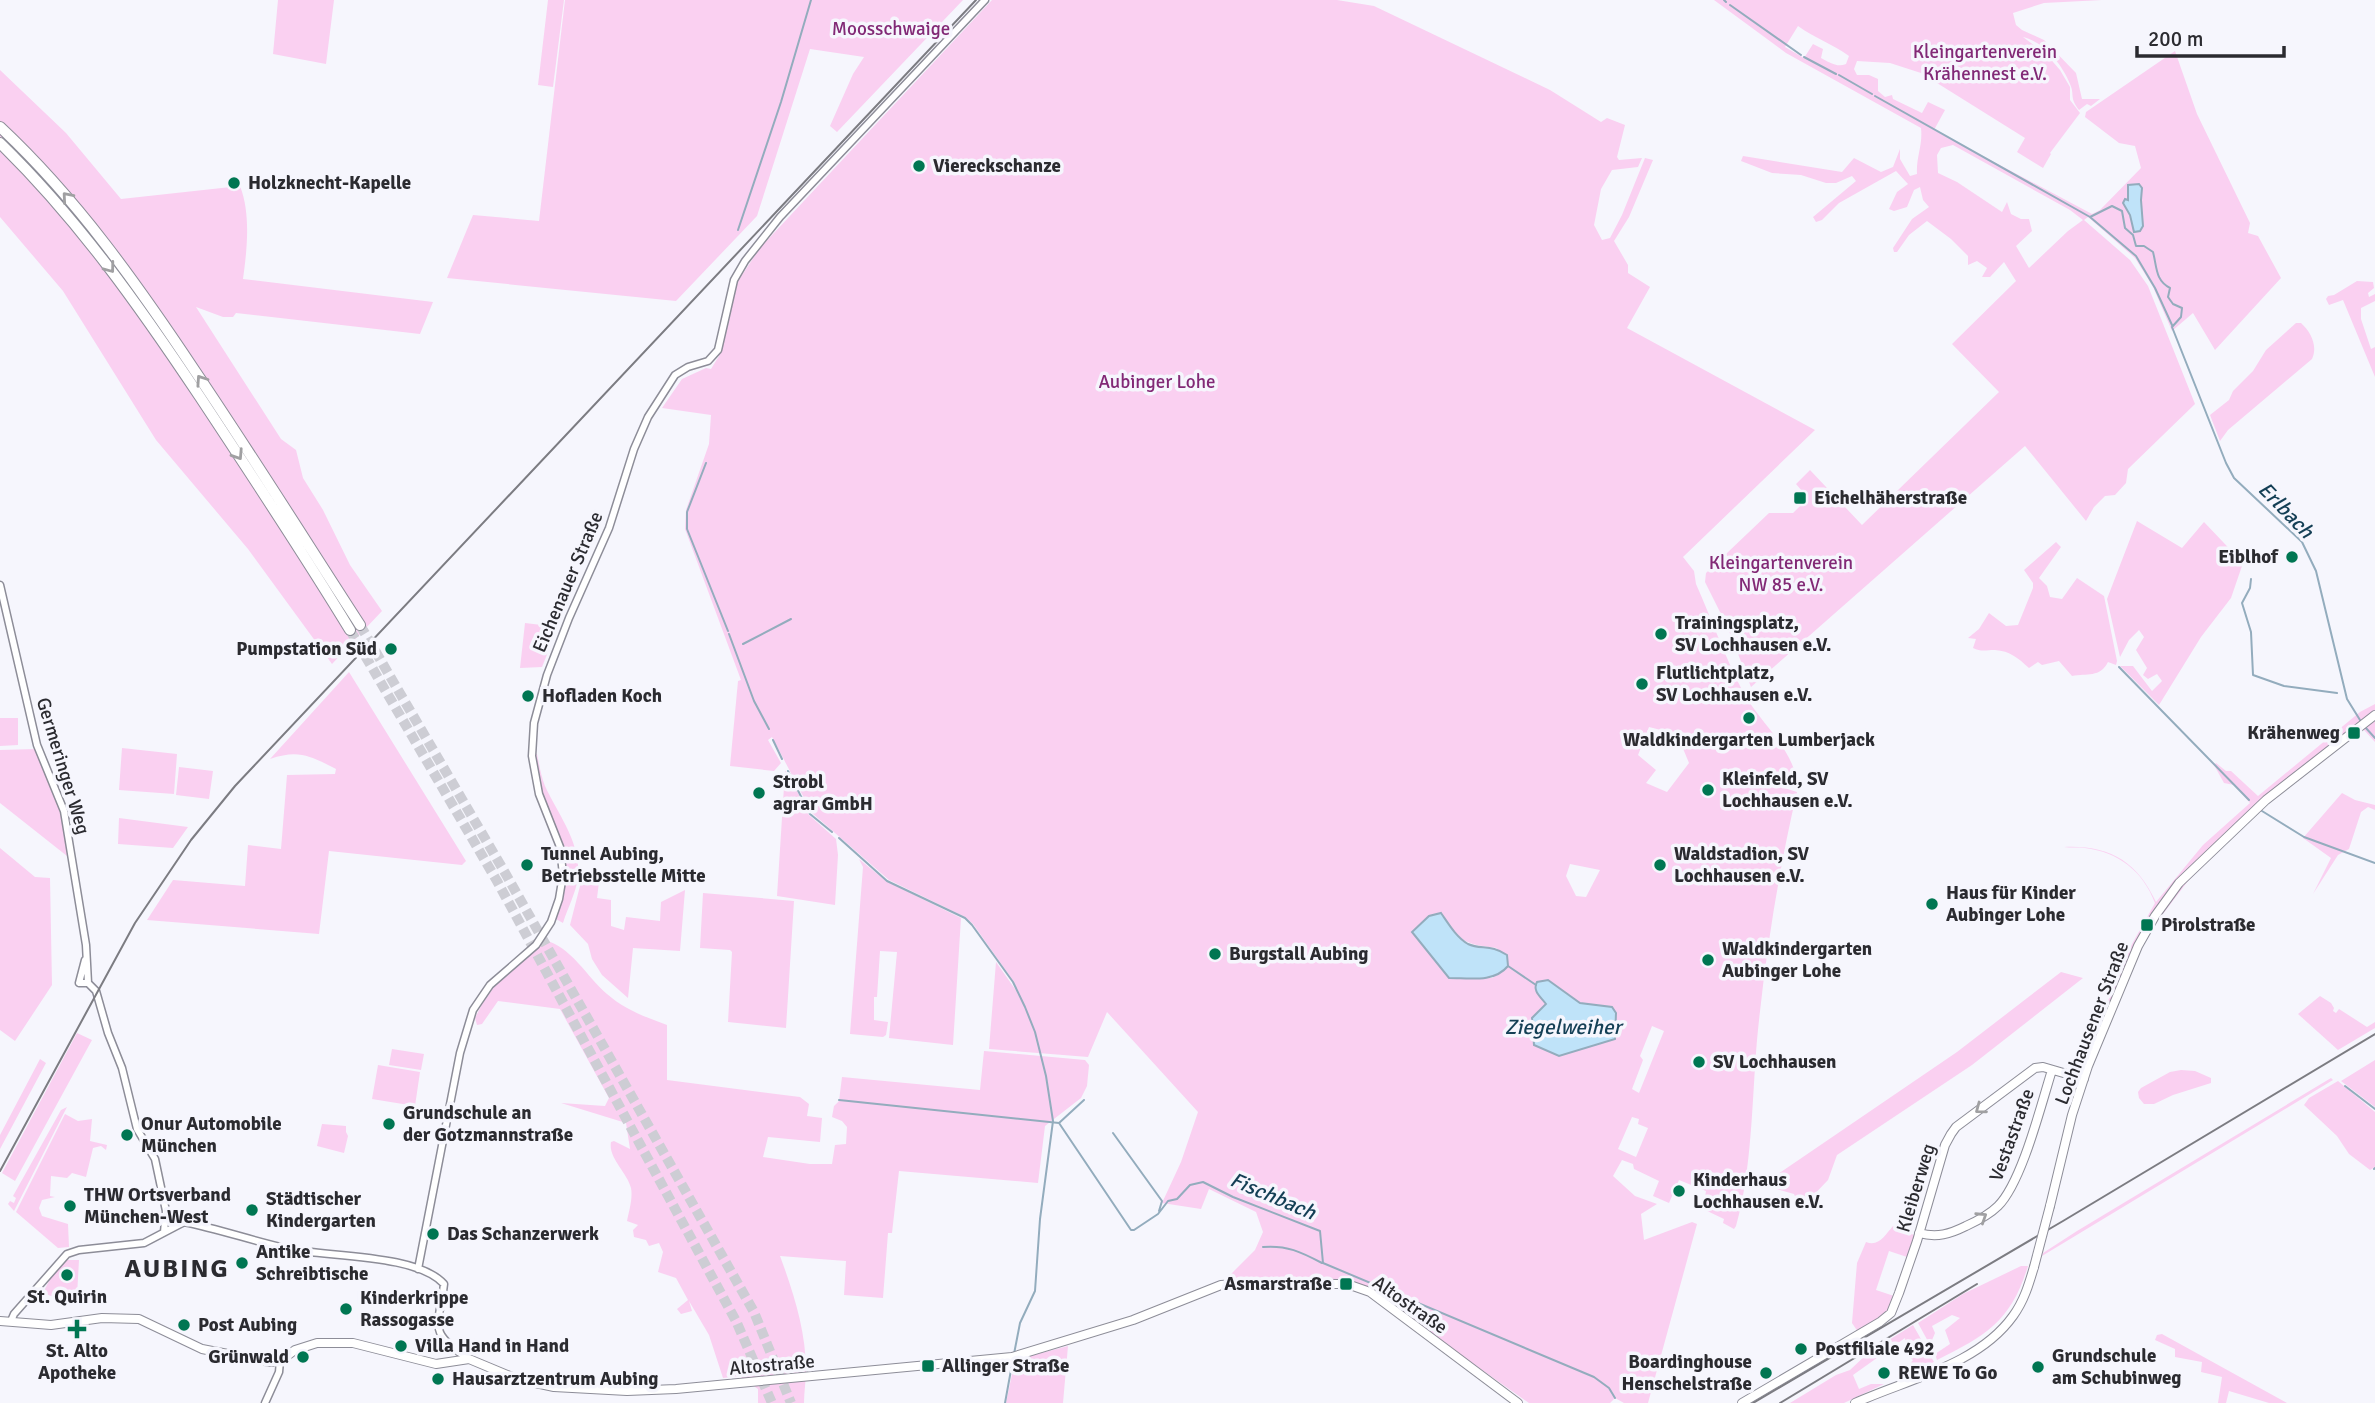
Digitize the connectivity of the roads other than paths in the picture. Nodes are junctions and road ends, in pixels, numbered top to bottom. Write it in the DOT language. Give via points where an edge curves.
graph roads {
  1 [pos="985,0"];
  2 [pos="0,127"];
  3 [pos="0,143"];
  4 [pos="0,585"];
  5 [pos="2375,715"];
  6 [pos="86,957"];
  7 [pos="88,983"];
  8 [pos="2052,1070"];
  9 [pos="2084,1079"];
  10 [pos="166,1211"];
  11 [pos="184,1222"];
  12 [pos="164,1232"];
  13 [pos="1919,1233"];
  14 [pos="418,1269"];
  15 [pos="0,1321"];
  16 [pos="11,1321"];
  17 [pos="454,1349"];
  18 [pos="469,1360"];
  19 [pos="280,1361"];
  20 [pos="453,1361"];
  21 [pos="265,1403"];
  22 [pos="1518,1403"];
  23 [pos="1742,1403"];
  24 [pos="1855,1403"];
  1 -- 14 [label="street, Eichenauer Straße" via="780,216 734,280 718,350 708,361 673,378 640,433 609,528 558,646 534,723 535,779 560,846 559,899 536,945 491,985 473,1010 460,1053"];
  3 -- 2 [label="highway, one-way" via="62,208 141,310 355,627 239,436 120,261 41,167"];
  4 -- 6 [label="street, Germeringer Weg" via="37,745 64,811"];
  5 -- 9 [label="main road, Lochhausener Straße" via="2266,800 2179,883 2138,946"];
  6 -- 7 [label="street, Germeringer Weg"];
  6 -- 7 [label="street, Germeringer Weg" via="79,983"];
  7 -- 10 [label="street, Germeringer Weg" via="96,991 122,1068 137,1129 155,1159"];
  8 -- 9 [label="main road"];
  8 -- 13 [label="main road, Kleiberweg, one-way" via="2035,1068 1956,1127 1945,1145"];
  13 -- 8 [label="main road, Vestastraße, one-way" via="1934,1237 1950,1234 1998,1206 2015,1184"];
  9 -- 24 [label="main road, Lochhausener Straße, bridge" via="2020,1306 1991,1340 1972,1353"];
  10 -- 11 [label="street"];
  10 -- 12 [label="street, Germeringer Weg"];
  11 -- 12 [label="street"];
  11 -- 14 [label="street" via="290,1249 396,1262"];
  12 -- 16 [label="street" via="144,1243 79,1250 62,1257"];
  13 -- 23 [label="main road, Kleiberweg" via="1891,1313"];
  14 -- 17 [label="street" via="444,1284 438,1329"];
  15 -- 16 [label="main road"];
  16 -- 19 [label="main road" via="51,1325 102,1318 139,1319 202,1349"];
  17 -- 18 [label="street"];
  17 -- 20 [label="street"];
  18 -- 20 [label="main road, Altostraße"];
  18 -- 22 [label="main road, Altostraße" via="537,1385 627,1391 738,1384 1014,1356 1133,1320 1222,1285 1346,1284 1370,1292"];
  19 -- 20 [label="main road, Altostraße" via="302,1348 335,1342 366,1345 436,1364"];
  19 -- 21 [label="street"];
}
